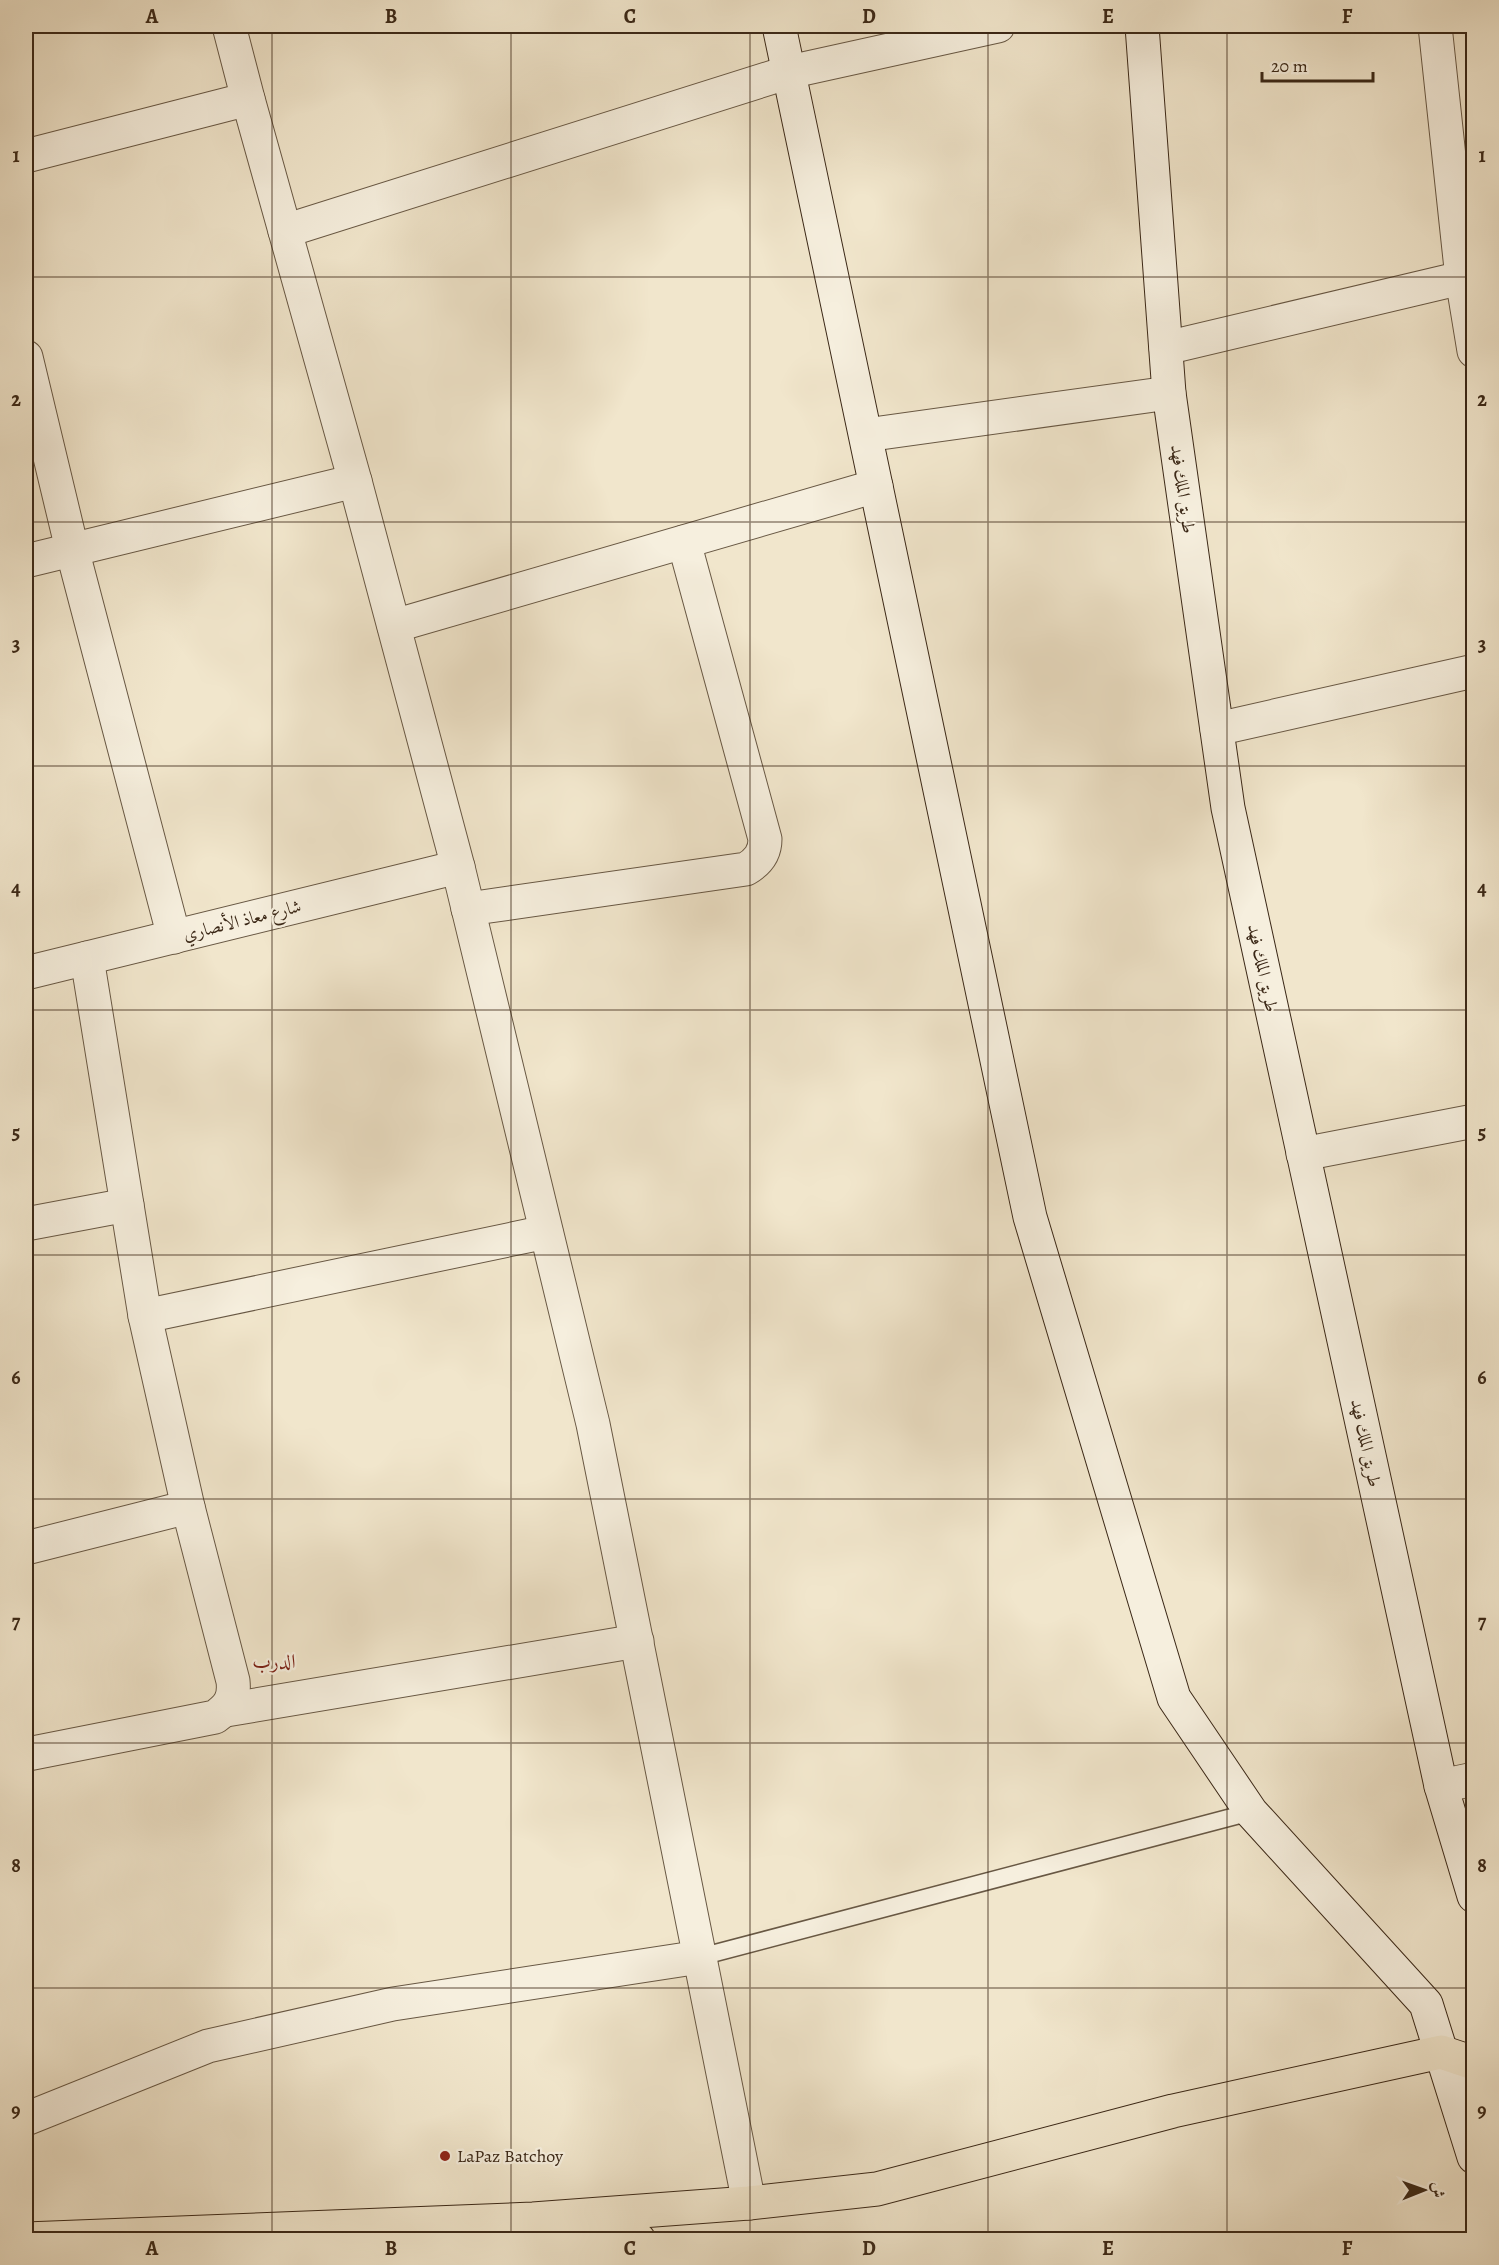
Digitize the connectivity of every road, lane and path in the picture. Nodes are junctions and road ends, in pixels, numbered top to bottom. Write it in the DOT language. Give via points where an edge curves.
graph roads {
  1 [pos="229,26"];
  2 [pos="780,26"];
  3 [pos="998,26"];
  4 [pos="1142,26"];
  5 [pos="1435,26"];
  6 [pos="789,72"];
  7 [pos="248,99"];
  8 [pos="26,156"];
  9 [pos="285,231"];
  10 [pos="1468,276"];
  11 [pos="1166,348"];
  12 [pos="1473,351"];
  13 [pos="26,357"];
  14 [pos="1169,393"];
  15 [pos="866,435"];
  16 [pos="355,481"];
  17 [pos="876,486"];
  18 [pos="684,542"];
  19 [pos="72,549"];
  20 [pos="26,561"];
  21 [pos="394,626"];
  22 [pos="1473,671"];
  23 [pos="1217,729"];
  24 [pos="458,867"];
  25 [pos="468,909"];
  26 [pos="174,937"];
  27 [pos="87,958"];
  28 [pos="26,973"];
  29 [pos="1473,1121"];
  30 [pos="1303,1154"];
  31 [pos="127,1205"];
  32 [pos="26,1224"];
  33 [pos="546,1232"];
  34 [pos="145,1317"];
  35 [pos="188,1507"];
  36 [pos="26,1548"];
  37 [pos="637,1641"];
  38 [pos="226,1710"];
  39 [pos="28,1754"];
  40 [pos="1473,1779"];
  41 [pos="1442,1786"];
  42 [pos="1251,1812"];
  43 [pos="1473,1896"];
  44 [pos="700,1957"];
  45 [pos="1441,2052"];
  46 [pos="1473,2062"];
  47 [pos="26,2120"];
  48 [pos="1473,2157"];
  49 [pos="749,2203"];
  50 [pos="533,2219"];
  51 [pos="26,2239"];
  52 [pos="639,2240"];
  1 -- 7 [label="street"];
  2 -- 6 [label="street"];
  3 -- 6 [label="street"];
  4 -- 11 [label="street, طريق الملك فهد"];
  5 -- 10 [label="street"];
  6 -- 9 [label="street"];
  6 -- 15 [label="street"];
  7 -- 8 [label="street"];
  7 -- 9 [label="street"];
  9 -- 16 [label="street"];
  10 -- 11 [label="street"];
  10 -- 12 [label="street"];
  11 -- 14 [label="street, طريق الملك فهد"];
  13 -- 19 [label="street"];
  14 -- 15 [label="street"];
  14 -- 23 [label="street, طريق الملك فهد"];
  15 -- 17 [label="street"];
  16 -- 19 [label="street"];
  16 -- 21 [label="street"];
  17 -- 18 [label="street"];
  17 -- 42 [label="street" via="1030,1217 1174,1698"];
  18 -- 21 [label="street"];
  18 -- 25 [label="street" via="765,838 756,863 746,869"];
  19 -- 20 [label="street"];
  19 -- 26 [label="street"];
  21 -- 24 [label="street"];
  22 -- 23 [label="street"];
  23 -- 30 [label="street, طريق الملك فهد" via="1228,808"];
  24 -- 25 [label="street"];
  24 -- 26 [label="street, شارع معاذ الأنصاري"];
  25 -- 33 [label="street"];
  26 -- 27 [label="street, شارع معاذ الأنصاري"];
  27 -- 28 [label="street, شارع معاذ الأنصاري"];
  27 -- 31 [label="street"];
  29 -- 30 [label="street"];
  30 -- 41 [label="street, طريق الملك فهد"];
  31 -- 32 [label="street"];
  31 -- 34 [label="street"];
  33 -- 34 [label="street"];
  33 -- 37 [label="street" via="593,1424"];
  34 -- 35 [label="street"];
  35 -- 36 [label="street"];
  35 -- 38 [label="street" via="233,1681 235,1695"];
  37 -- 38 [label="street"];
  37 -- 44 [label="street"];
  38 -- 39 [label="street" via="215,1717"];
  40 -- 41 [label="street"];
  41 -- 43 [label="street, طريق الملك فهد"];
  42 -- 44 [label="lane"];
  42 -- 45 [label="street" via="1426,2004"];
  44 -- 47 [label="street" via="393,2004 208,2046"];
  44 -- 49 [label="street"];
  45 -- 46 [label="main road"];
  45 -- 48 [label="street"];
  45 -- 49 [label="main road" via="1173,2112 877,2189"];
  49 -- 50 [label="main road"];
  50 -- 51 [label="main road"];
  50 -- 52 [label="main road"];
}
